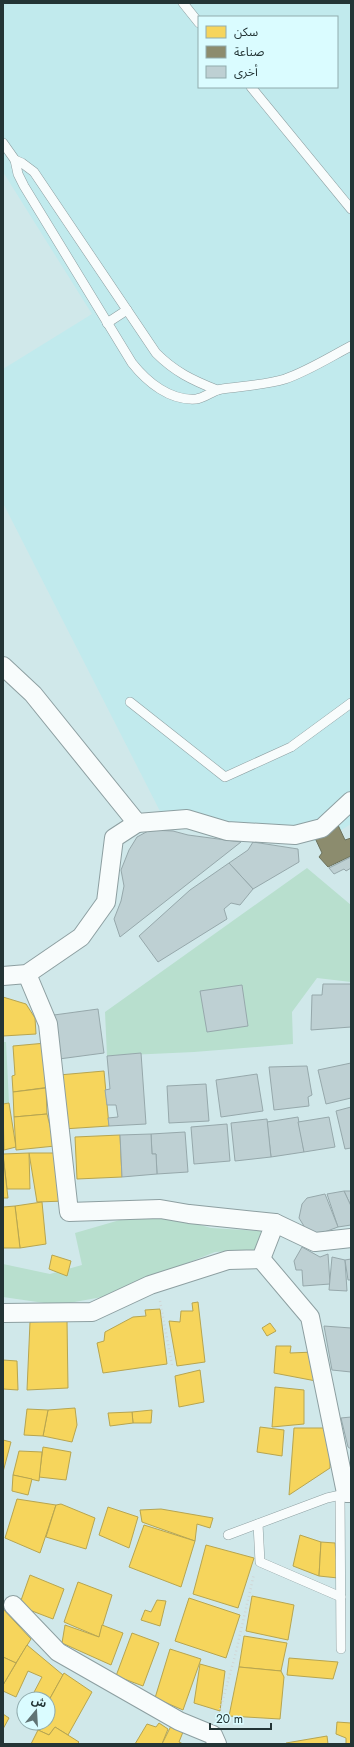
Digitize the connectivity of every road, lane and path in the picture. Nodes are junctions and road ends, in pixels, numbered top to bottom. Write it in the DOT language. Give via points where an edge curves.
graph roads {
  1 [pos="183,3"];
  2 [pos="198,22"];
  3 [pos="252,88"];
  4 [pos="3,143"];
  5 [pos="15,160"];
  6 [pos="351,209"];
  7 [pos="127,310"];
  8 [pos="107,323"];
  9 [pos="351,346"];
  10 [pos="217,390"];
  11 [pos="3,666"];
  12 [pos="130,702"];
  13 [pos="351,703"];
  14 [pos="351,801"];
  15 [pos="137,823"];
  16 [pos="27,974"];
  17 [pos="3,976"];
  18 [pos="275,1223"];
  19 [pos="351,1238"];
  20 [pos="262,1259"];
  21 [pos="157,1283"];
  22 [pos="3,1313"];
  23 [pos="172,1365"];
  24 [pos="346,1494"];
  25 [pos="258,1524"];
  26 [pos="228,1535"];
  27 [pos="260,1562"];
  28 [pos="341,1597"];
  29 [pos="13,1605"];
  30 [pos="341,1649"];
  31 [pos="215,1739"];
  1 -- 2 [label="lane"];
  3 -- 6 [label="lane"];
  4 -- 5 [label="lane"];
  5 -- 7 [label="lane" via="34,172"];
  5 -- 8 [label="lane" via="24,186"];
  7 -- 8 [label="lane"];
  7 -- 10 [label="lane" via="156,353 191,380"];
  8 -- 10 [label="lane" via="141,375 167,393 197,399"];
  9 -- 10 [label="lane" via="286,378"];
  11 -- 15 [label="street" via="33,694"];
  12 -- 13 [label="lane" via="225,777 291,747"];
  14 -- 15 [label="street" via="322,828 295,835 227,832 187,819"];
  15 -- 16 [label="street" via="114,838 106,902 81,937"];
  16 -- 17 [label="street"];
  16 -- 18 [label="street" via="48,1024 69,1212 160,1209"];
  18 -- 19 [label="street" via="315,1242"];
  18 -- 20 [label="street"];
  20 -- 21 [label="street" via="228,1260"];
  20 -- 24 [label="street" via="310,1317"];
  21 -- 22 [label="street" via="92,1312"];
  21 -- 23 [label="path"];
  24 -- 25 [label="lane"];
  24 -- 28 [label="lane"];
  25 -- 26 [label="lane"];
  25 -- 27 [label="lane"];
  27 -- 28 [label="lane"];
  27 -- 31 [label="path" via="256,1562"];
  28 -- 30 [label="lane"];
  29 -- 31 [label="street" via="58,1652"];
}
